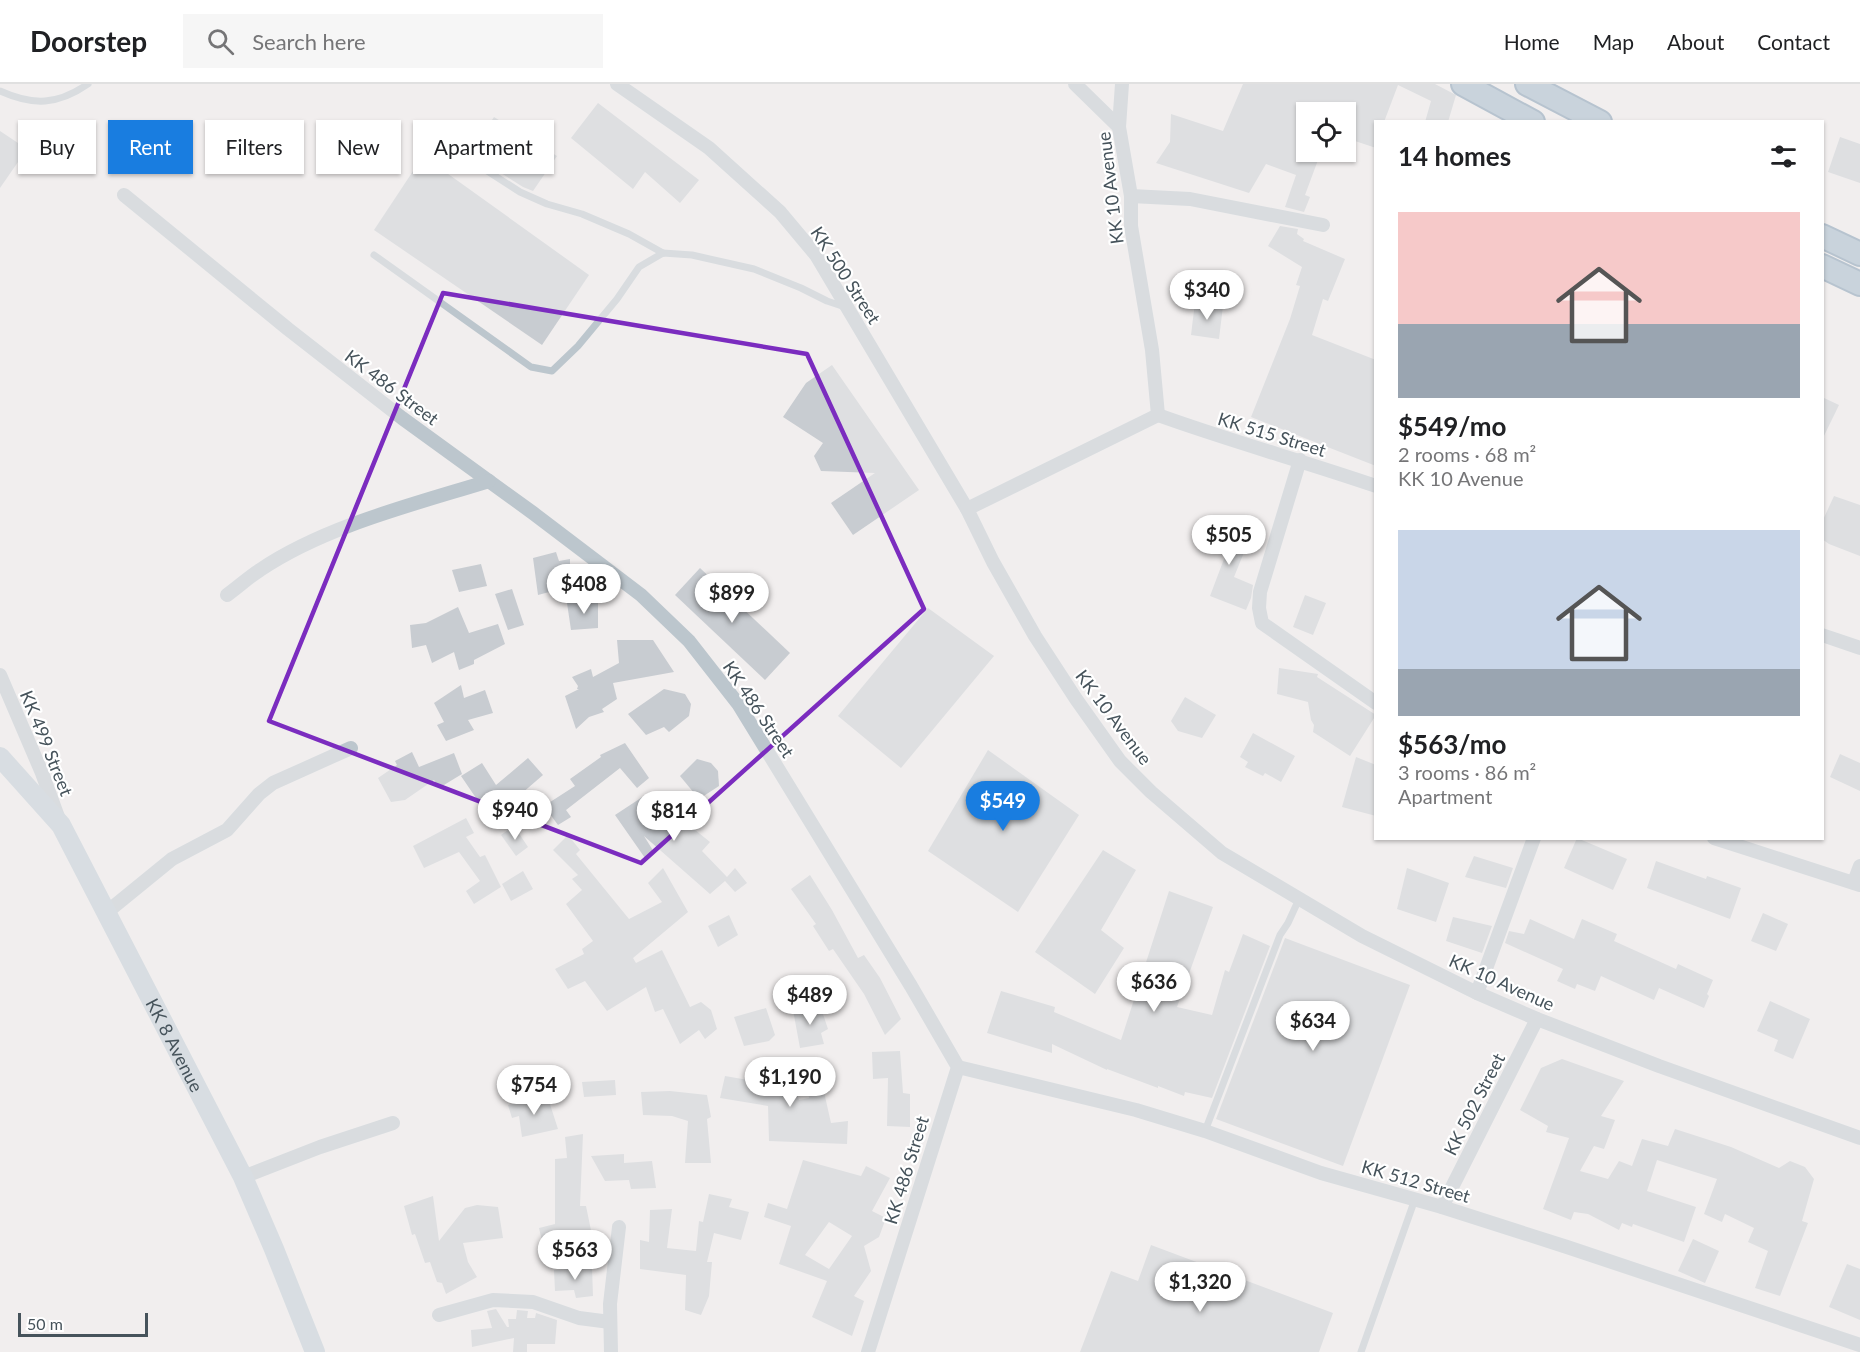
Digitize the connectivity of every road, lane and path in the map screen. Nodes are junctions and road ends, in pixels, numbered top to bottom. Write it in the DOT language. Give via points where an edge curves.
graph roads {
  1 [pos="88,84"];
  2 [pos="617,84"];
  3 [pos="1075,84"];
  4 [pos="1122,84"];
  5 [pos="1463,84"];
  6 [pos="1527,84"];
  7 [pos="0,92"];
  8 [pos="1529,120"];
  9 [pos="1596,120"];
  10 [pos="1119,127"];
  11 [pos="492,174"];
  12 [pos="124,195"];
  13 [pos="1131,196"];
  14 [pos="1323,225"];
  15 [pos="1824,237"];
  16 [pos="663,253"];
  17 [pos="1860,254"];
  18 [pos="374,255"];
  19 [pos="1824,267"];
  20 [pos="1860,284"];
  21 [pos="848,307"];
  22 [pos="1158,415"];
  23 [pos="1300,460"];
  24 [pos="489,481"];
  25 [pos="1374,485"];
  26 [pos="967,509"];
  27 [pos="227,595"];
  28 [pos="1824,636"];
  29 [pos="1860,648"];
  30 [pos="0,675"];
  31 [pos="1374,702"];
  32 [pos="351,747"];
  33 [pos="0,757"];
  34 [pos="61,825"];
  35 [pos="1533,840"];
  36 [pos="1720,840"];
  37 [pos="1860,866"];
  38 [pos="1857,884"];
  39 [pos="1299,899"];
  40 [pos="107,912"];
  41 [pos="1477,993"];
  42 [pos="1537,1018"];
  43 [pos="958,1067"];
  44 [pos="393,1123"];
  45 [pos="1205,1131"];
  46 [pos="1860,1138"];
  47 [pos="243,1177"];
  48 [pos="1415,1199"];
  49 [pos="1442,1207"];
  50 [pos="619,1227"];
  51 [pos="439,1315"];
  52 [pos="610,1322"];
  53 [pos="1860,1345"];
  54 [pos="315,1352"];
  55 [pos="611,1352"];
  56 [pos="868,1352"];
  57 [pos="1361,1352"];
  1 -- 7 [label="lane" via="54,101 17,99"];
  2 -- 21 [label="street, KK 500 Street" via="709,148 780,212 816,255"];
  3 -- 10 [label="street"];
  4 -- 10 [label="street, KK 10 Avenue"];
  5 -- 8 [label="highway"];
  6 -- 9 [label="highway"];
  10 -- 13 [label="street, KK 10 Avenue"];
  11 -- 16 [label="lane" via="520,192 620,230"];
  12 -- 24 [label="street, KK 486 Street" via="297,336"];
  13 -- 14 [label="street" via="1190,199"];
  13 -- 22 [label="street, KK 10 Avenue" via="1131,226 1152,350"];
  15 -- 17 [label="highway"];
  16 -- 18 [label="lane" via="639,267 578,346 552,371 531,367"];
  16 -- 21 [label="lane" via="692,255 754,269"];
  19 -- 20 [label="highway"];
  21 -- 26 [label="street, KK 500 Street"];
  22 -- 23 [label="street, KK 515 Street"];
  22 -- 26 [label="street"];
  23 -- 25 [label="street, KK 515 Street"];
  23 -- 31 [label="street" via="1260,592 1262,623"];
  24 -- 27 [label="street" via="323,537 261,569"];
  24 -- 43 [label="street, KK 486 Street" via="641,595 689,641 739,705"];
  26 -- 39 [label="street, KK 10 Avenue" via="1035,636 1120,761 1222,853"];
  28 -- 29 [label="street"];
  30 -- 34 [label="street, KK 499 Street"];
  32 -- 40 [label="street" via="273,783 227,830 172,859"];
  33 -- 34 [label="main road, KK 8 Avenue"];
  34 -- 40 [label="main road, KK 8 Avenue"];
  35 -- 41 [label="street"];
  36 -- 38 [label="street"];
  37 -- 38 [label="street"];
  39 -- 41 [label="street, KK 10 Avenue" via="1362,936"];
  39 -- 45 [label="lane" via="1280,935"];
  40 -- 47 [label="main road, KK 8 Avenue"];
  41 -- 42 [label="street, KK 10 Avenue"];
  42 -- 46 [label="street, KK 10 Avenue"];
  42 -- 49 [label="street, KK 502 Street"];
  43 -- 45 [label="street, KK 512 Street" via="1136,1110"];
  43 -- 56 [label="street, KK 486 Street"];
  44 -- 47 [label="street"];
  45 -- 48 [label="street, KK 512 Street" via="1321,1173"];
  47 -- 54 [label="main road, KK 8 Avenue"];
  48 -- 49 [label="street, KK 512 Street"];
  48 -- 57 [label="lane"];
  49 -- 53 [label="street, KK 512 Street"];
  50 -- 52 [label="street"];
  51 -- 52 [label="street" via="494,1300 532,1302 579,1318"];
  52 -- 55 [label="street"];
}
